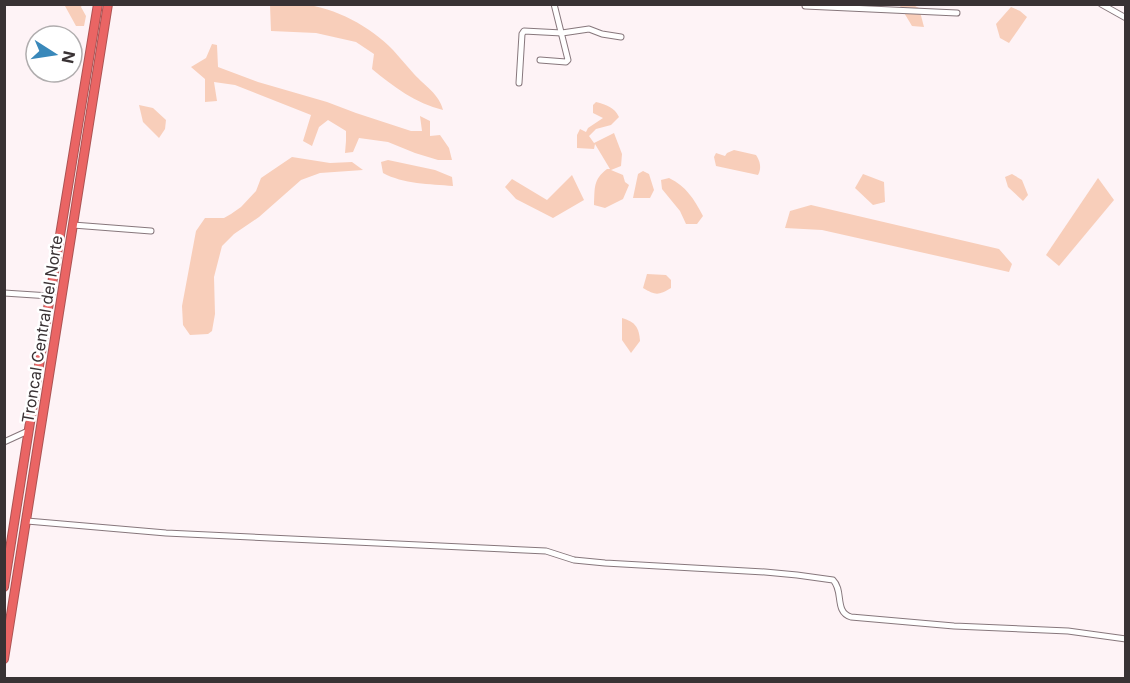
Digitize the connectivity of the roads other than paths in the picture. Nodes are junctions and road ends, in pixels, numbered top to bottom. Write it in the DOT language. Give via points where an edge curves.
graph roads {
  1 [pos="98,4"];
  2 [pos="108,4"];
  3 [pos="554,4"];
  4 [pos="806,4"];
  5 [pos="1101,4"];
  6 [pos="957,13"];
  7 [pos="1125,18"];
  8 [pos="562,33"];
  9 [pos="621,37"];
  10 [pos="540,60"];
  11 [pos="519,82"];
  12 [pos="73,225"];
  13 [pos="151,231"];
  14 [pos="4,293"];
  15 [pos="50,296"];
  16 [pos="28,431"];
  17 [pos="4,442"];
  18 [pos="27,521"];
  19 [pos="4,587"];
  20 [pos="1125,639"];
  21 [pos="4,659"];
  1 -- 15 [label="highway, Troncal Central del Norte"];
  2 -- 12 [label="highway, Troncal Central del Norte"];
  3 -- 8 [label="street"];
  4 -- 6 [label="street"];
  5 -- 7 [label="street"];
  8 -- 9 [label="street" via="589,29"];
  8 -- 10 [label="street" via="568,60"];
  8 -- 11 [label="street" via="524,30"];
  12 -- 13 [label="street"];
  12 -- 18 [label="highway, Troncal Central del Norte"];
  14 -- 15 [label="street"];
  15 -- 16 [label="highway, Troncal Central del Norte"];
  16 -- 17 [label="street"];
  16 -- 19 [label="highway, Troncal Central del Norte"];
  18 -- 20 [label="street" via="166,533 546,551 574,560 605,563 797,575 833,580 838,587 841,610 851,617"];
  18 -- 21 [label="highway, Troncal Central del Norte"];
}
